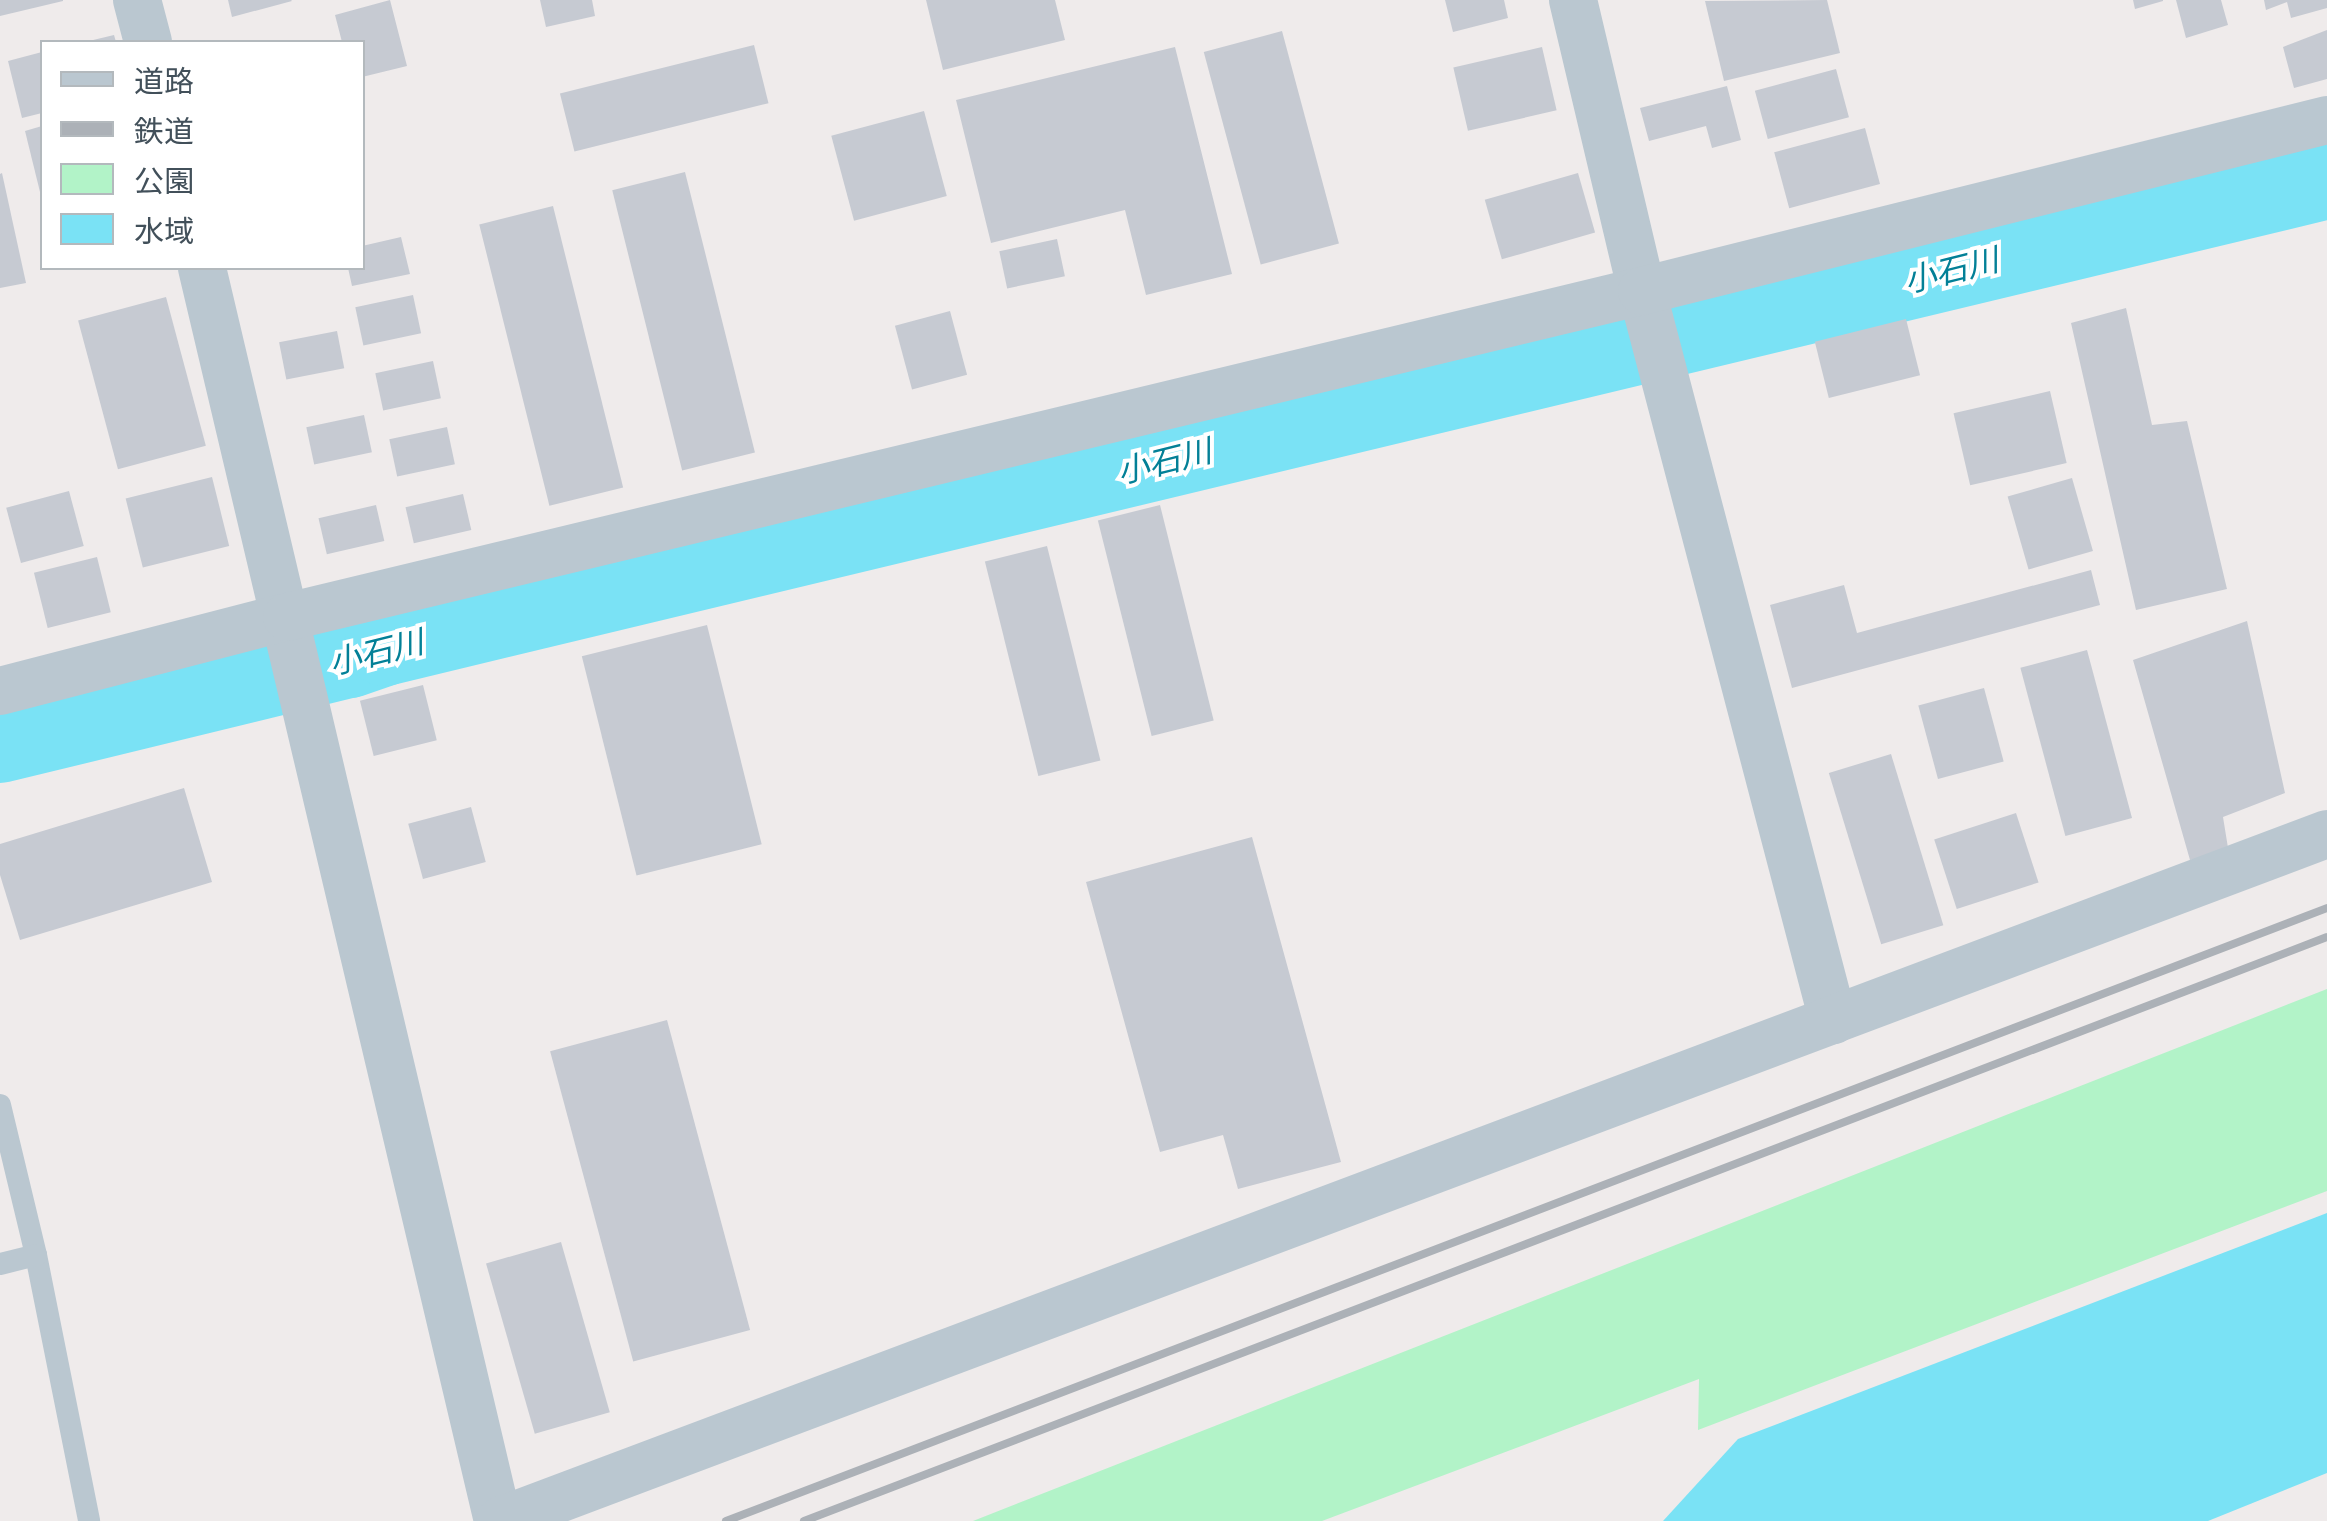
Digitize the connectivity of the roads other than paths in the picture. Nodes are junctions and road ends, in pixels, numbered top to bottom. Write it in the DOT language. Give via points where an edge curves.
graph roads {
  1 [pos="137,0"];
  2 [pos="1574,0"];
  3 [pos="147,40"];
  4 [pos="2327,120"];
  5 [pos="202,270"];
  6 [pos="1642,292"];
  7 [pos="288,617"];
  8 [pos="0,691"];
  9 [pos="2327,834"];
  10 [pos="1833,1020"];
  11 [pos="0,1105"];
  12 [pos="36,1255"];
  13 [pos="0,1264"];
  14 [pos="90,1521"];
  15 [pos="499,1521"];
  1 -- 3 [label="street"];
  2 -- 6 [label="street"];
  4 -- 6 [label="street"];
  5 -- 7 [label="street"];
  6 -- 7 [label="street"];
  6 -- 10 [label="street"];
  7 -- 8 [label="street"];
  7 -- 15 [label="street"];
  9 -- 10 [label="street"];
  10 -- 15 [label="street"];
  11 -- 12 [label="lane"];
  12 -- 13 [label="lane"];
  12 -- 14 [label="lane"];
}
